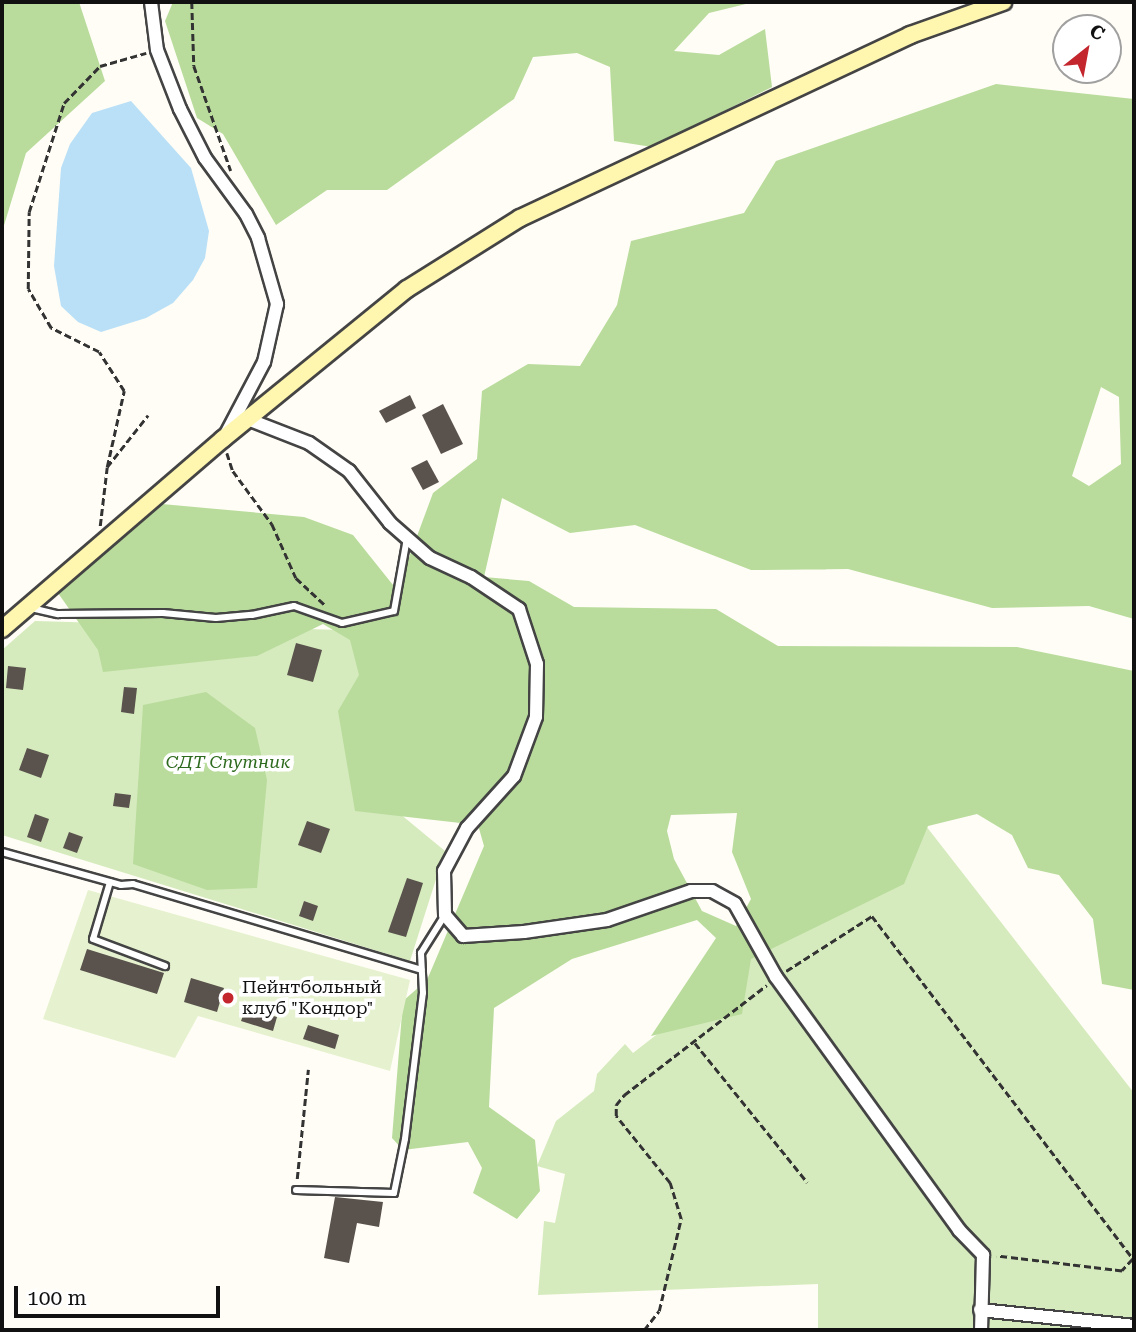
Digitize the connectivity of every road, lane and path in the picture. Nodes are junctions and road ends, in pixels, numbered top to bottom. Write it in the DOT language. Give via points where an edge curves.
graph roads {
  1 [pos="150,2"];
  2 [pos="192,2"];
  3 [pos="1003,2"];
  4 [pos="157,50"];
  5 [pos="233,176"];
  6 [pos="148,415"];
  7 [pos="250,419"];
  8 [pos="223,439"];
  9 [pos="107,467"];
  10 [pos="407,538"];
  11 [pos="97,550"];
  12 [pos="30,608"];
  13 [pos="342,623"];
  14 [pos="2,629"];
  15 [pos="2,852"];
  16 [pos="110,882"];
  17 [pos="445,915"];
  18 [pos="165,966"];
  19 [pos="421,970"];
  20 [pos="776,977"];
  21 [pos="695,1043"];
  22 [pos="308,1070"];
  23 [pos="807,1182"];
  24 [pos="296,1190"];
  25 [pos="983,1255"];
  26 [pos="980,1310"];
  27 [pos="1134,1326"];
  28 [pos="644,1330"];
  29 [pos="981,1330"];
  1 -- 4 [label="street"];
  2 -- 5 [label="path" via="194,66"];
  3 -- 7 [label="main road" via="910,35 520,218 407,289"];
  4 -- 8 [label="street" via="205,158 258,238 277,304 264,362"];
  4 -- 9 [label="path" via="100,66 64,103 29,212 28,289 51,328 99,352 124,391"];
  6 -- 9 [label="path"];
  7 -- 8 [label="main road"];
  7 -- 10 [label="street" via="309,443 349,471"];
  8 -- 11 [label="main road"];
  8 -- 13 [label="path" via="233,471 272,524 296,578"];
  9 -- 11 [label="path"];
  10 -- 13 [label="lane" via="394,611"];
  10 -- 17 [label="street" via="430,558 471,577 519,609 537,664 536,717 514,776 467,828 444,870"];
  11 -- 12 [label="main road"];
  12 -- 13 [label="lane" via="58,614 163,613 216,618 294,606"];
  12 -- 14 [label="main road"];
  15 -- 16 [label="lane"];
  16 -- 18 [label="lane" via="93,939"];
  16 -- 19 [label="lane" via="133,884"];
  17 -- 19 [label="lane" via="421,953"];
  17 -- 20 [label="street" via="463,936 524,932 607,920 691,891 712,891 735,904"];
  19 -- 24 [label="lane" via="423,993 394,1193"];
  20 -- 21 [label="path"];
  20 -- 25 [label="street" via="959,1230"];
  20 -- 25 [label="path" via="872,916 1133,1259 1122,1271"];
  21 -- 23 [label="path"];
  21 -- 28 [label="path" via="616,1105 616,1116 670,1183 681,1219 659,1311"];
  22 -- 24 [label="path"];
  25 -- 26 [label="street"];
  26 -- 27 [label="street"];
  26 -- 29 [label="street"];
}
